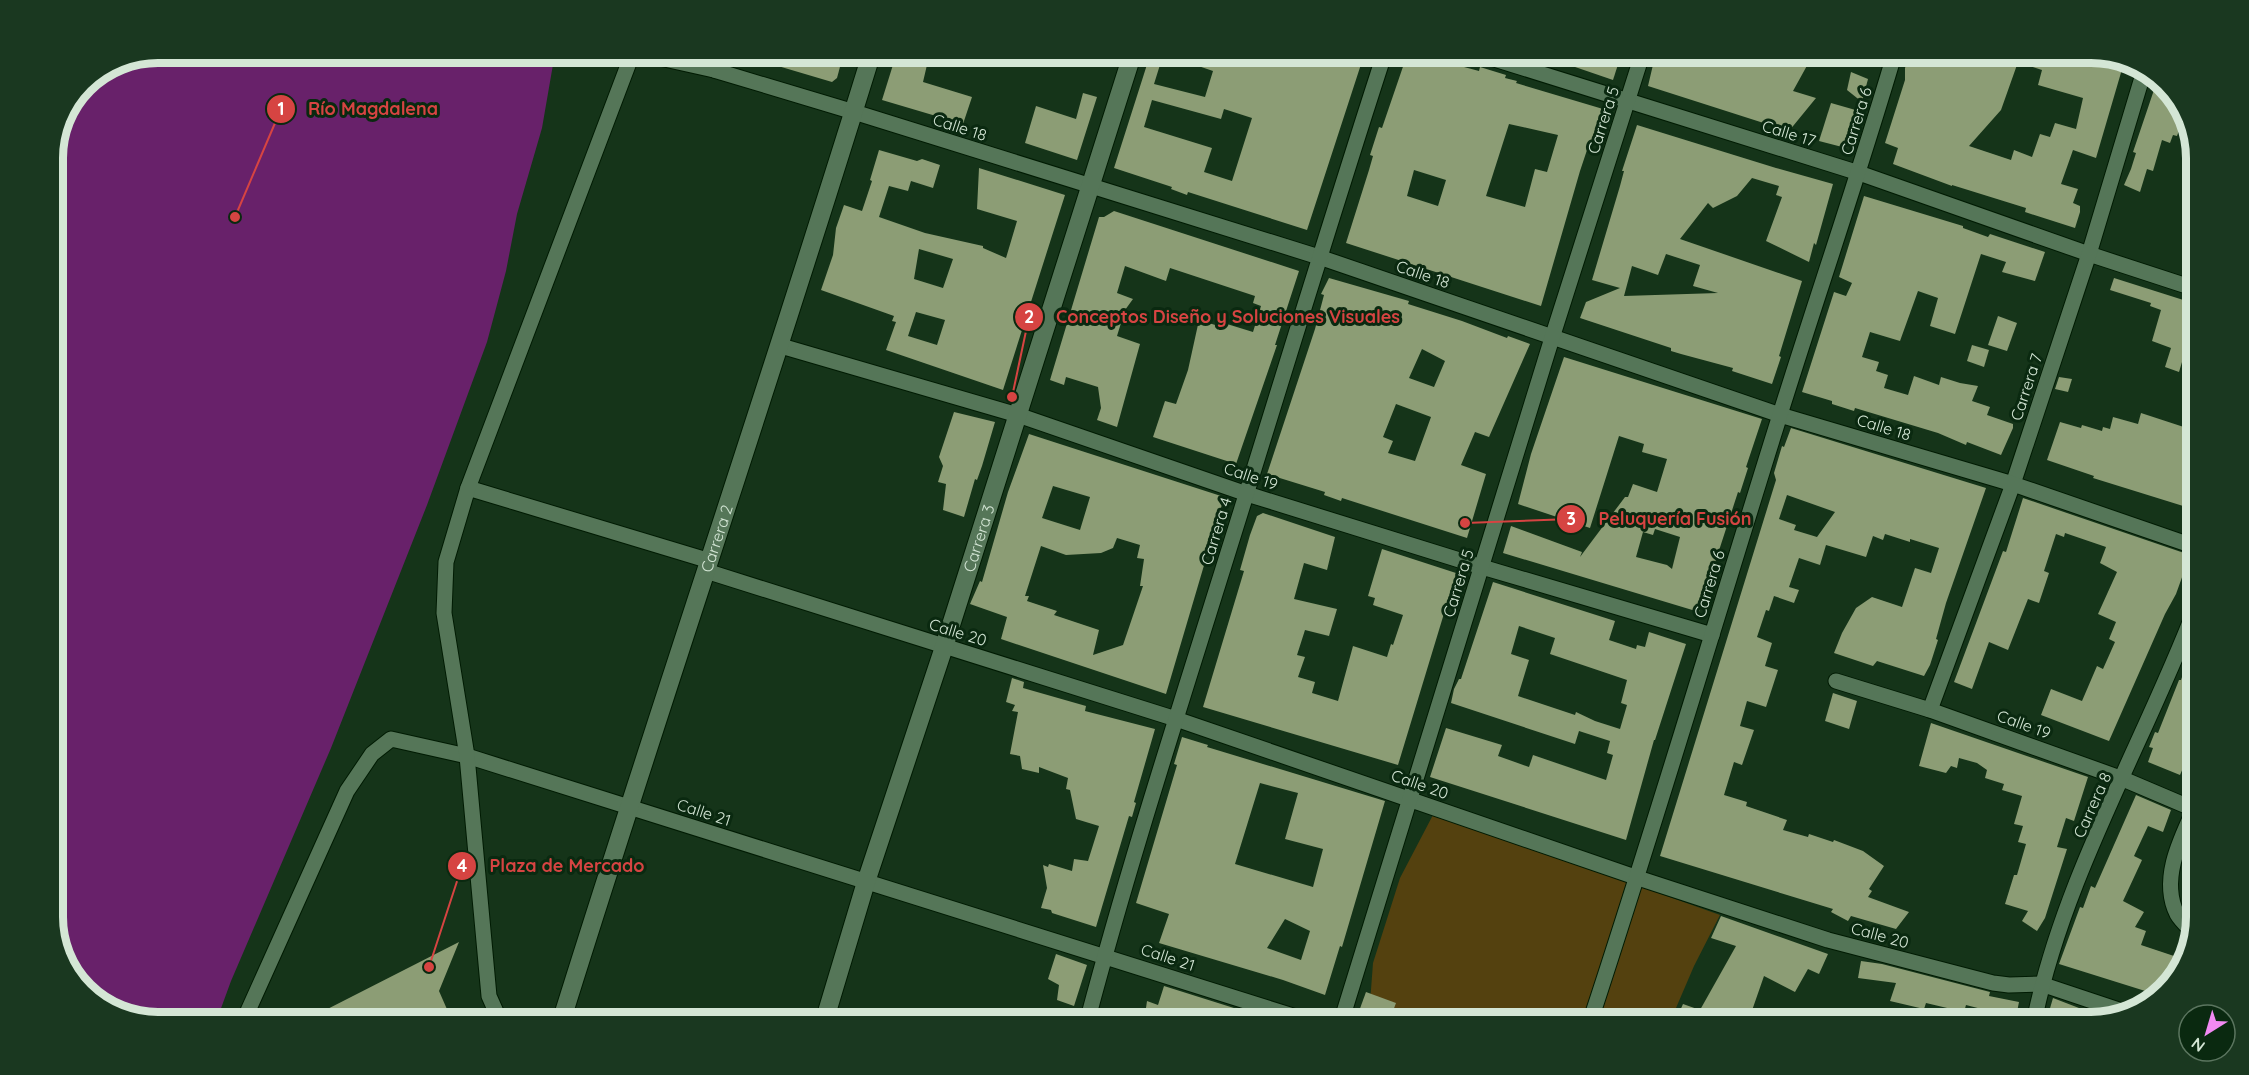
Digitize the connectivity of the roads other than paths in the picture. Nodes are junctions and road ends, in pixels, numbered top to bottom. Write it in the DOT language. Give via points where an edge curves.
graph roads {
  1 [pos="629,63"];
  2 [pos="682,63"];
  3 [pos="716,63"];
  4 [pos="869,63"];
  5 [pos="1129,63"];
  6 [pos="1381,63"];
  7 [pos="1506,63"];
  8 [pos="1640,63"];
  9 [pos="1892,63"];
  10 [pos="714,70"];
  11 [pos="2143,79"];
  12 [pos="1628,102"];
  13 [pos="854,112"];
  14 [pos="1859,173"];
  15 [pos="1090,187"];
  16 [pos="2089,254"];
  17 [pos="1318,257"];
  18 [pos="2186,286"];
  19 [pos="1552,338"];
  20 [pos="781,346"];
  21 [pos="1018,415"];
  22 [pos="1780,415"];
  23 [pos="2013,484"];
  24 [pos="468,488"];
  25 [pos="1246,494"];
  26 [pos="2186,544"];
  27 [pos="708,566"];
  28 [pos="1482,567"];
  29 [pos="2186,633"];
  30 [pos="1712,634"];
  31 [pos="944,647"];
  32 [pos="2178,654"];
  33 [pos="2186,660"];
  34 [pos="1836,681"];
  35 [pos="1930,710"];
  36 [pos="1176,719"];
  37 [pos="467,756"];
  38 [pos="2123,778"];
  39 [pos="1408,799"];
  40 [pos="2186,806"];
  41 [pos="628,807"];
  42 [pos="2186,828"];
  43 [pos="1638,878"];
  44 [pos="866,882"];
  45 [pos="2185,923"];
  46 [pos="1104,956"];
  47 [pos="2042,984"];
  48 [pos="2116,1009"];
  49 [pos="248,1012"];
  50 [pos="495,1012"];
  51 [pos="564,1012"];
  52 [pos="827,1012"];
  53 [pos="1090,1012"];
  54 [pos="1278,1012"];
  55 [pos="1344,1012"];
  56 [pos="1594,1012"];
  57 [pos="2036,1012"];
  1 -- 24 [label="street"];
  2 -- 10 [label="street, Calle 18"];
  3 -- 10 [label="street"];
  4 -- 13 [label="main road, Carrera 2"];
  5 -- 15 [label="main road, Carrera 3"];
  6 -- 17 [label="street, Carrera 4"];
  7 -- 12 [label="street, Calle 17"];
  8 -- 12 [label="street, Carrera 5"];
  9 -- 14 [label="street, Carrera 6"];
  10 -- 13 [label="street, Calle 18"];
  11 -- 16 [label="street, Carrera 7"];
  12 -- 14 [label="street, Calle 17"];
  12 -- 19 [label="street, Carrera 5"];
  13 -- 15 [label="street, Calle 18"];
  13 -- 20 [label="main road, Carrera 2"];
  14 -- 16 [label="street, Calle 17"];
  14 -- 22 [label="street, Carrera 6"];
  15 -- 17 [label="street, Calle 18"];
  15 -- 21 [label="main road, Carrera 3"];
  16 -- 18 [label="street, Calle 17"];
  16 -- 23 [label="street, Carrera 7"];
  17 -- 19 [label="street, Calle 18"];
  17 -- 25 [label="street, Carrera 4"];
  19 -- 22 [label="street, Calle 18"];
  19 -- 28 [label="street, Carrera 5"];
  20 -- 21 [label="street, Calle 19"];
  20 -- 27 [label="main road, Carrera 2"];
  21 -- 25 [label="street, Calle 19"];
  21 -- 31 [label="main road, Carrera 3"];
  22 -- 23 [label="street, Calle 18"];
  22 -- 30 [label="street, Carrera 6"];
  23 -- 26 [label="street, Calle 18"];
  23 -- 35 [label="street, Carrera 7"];
  24 -- 27 [label="street, Calle 20"];
  24 -- 37 [label="street" via="446,562 444,614"];
  25 -- 28 [label="street, Calle 19"];
  25 -- 36 [label="street, Carrera 4"];
  27 -- 31 [label="street, Calle 20"];
  27 -- 41 [label="main road, Carrera 2"];
  28 -- 30 [label="street, Calle 19"];
  28 -- 39 [label="street, Carrera 5"];
  29 -- 32 [label="street, Carrera 8"];
  30 -- 43 [label="street, Carrera 6"];
  31 -- 36 [label="street, Calle 20"];
  31 -- 44 [label="main road, Carrera 3"];
  32 -- 33 [label="lane"];
  32 -- 38 [label="street, Carrera 8"];
  34 -- 35 [label="street, Calle 19"];
  35 -- 38 [label="street, Calle 19"];
  36 -- 39 [label="street, Calle 20"];
  36 -- 46 [label="street, Carrera 4"];
  37 -- 41 [label="street, Calle 21"];
  37 -- 49 [label="street, Calle 21" via="391,739 372,754 347,791"];
  37 -- 50 [label="street" via="489,996"];
  38 -- 40 [label="street, Calle 19"];
  38 -- 47 [label="street, Carrera 8" via="2063,919"];
  39 -- 43 [label="street, Calle 20"];
  39 -- 55 [label="street, Carrera 5"];
  41 -- 44 [label="street, Calle 21"];
  41 -- 51 [label="main road, Carrera 2"];
  42 -- 45 [label="street" via="2173,864 2171,892 2178,915"];
  43 -- 47 [label="street, Calle 20" via="1828,940 1993,983"];
  43 -- 56 [label="street, Carrera 6"];
  44 -- 46 [label="street, Calle 21"];
  44 -- 52 [label="main road, Carrera 3"];
  46 -- 53 [label="street, Carrera 4"];
  46 -- 54 [label="street, Calle 21"];
  47 -- 48 [label="street, Calle 20"];
  47 -- 57 [label="street, Carrera 8"];
}
